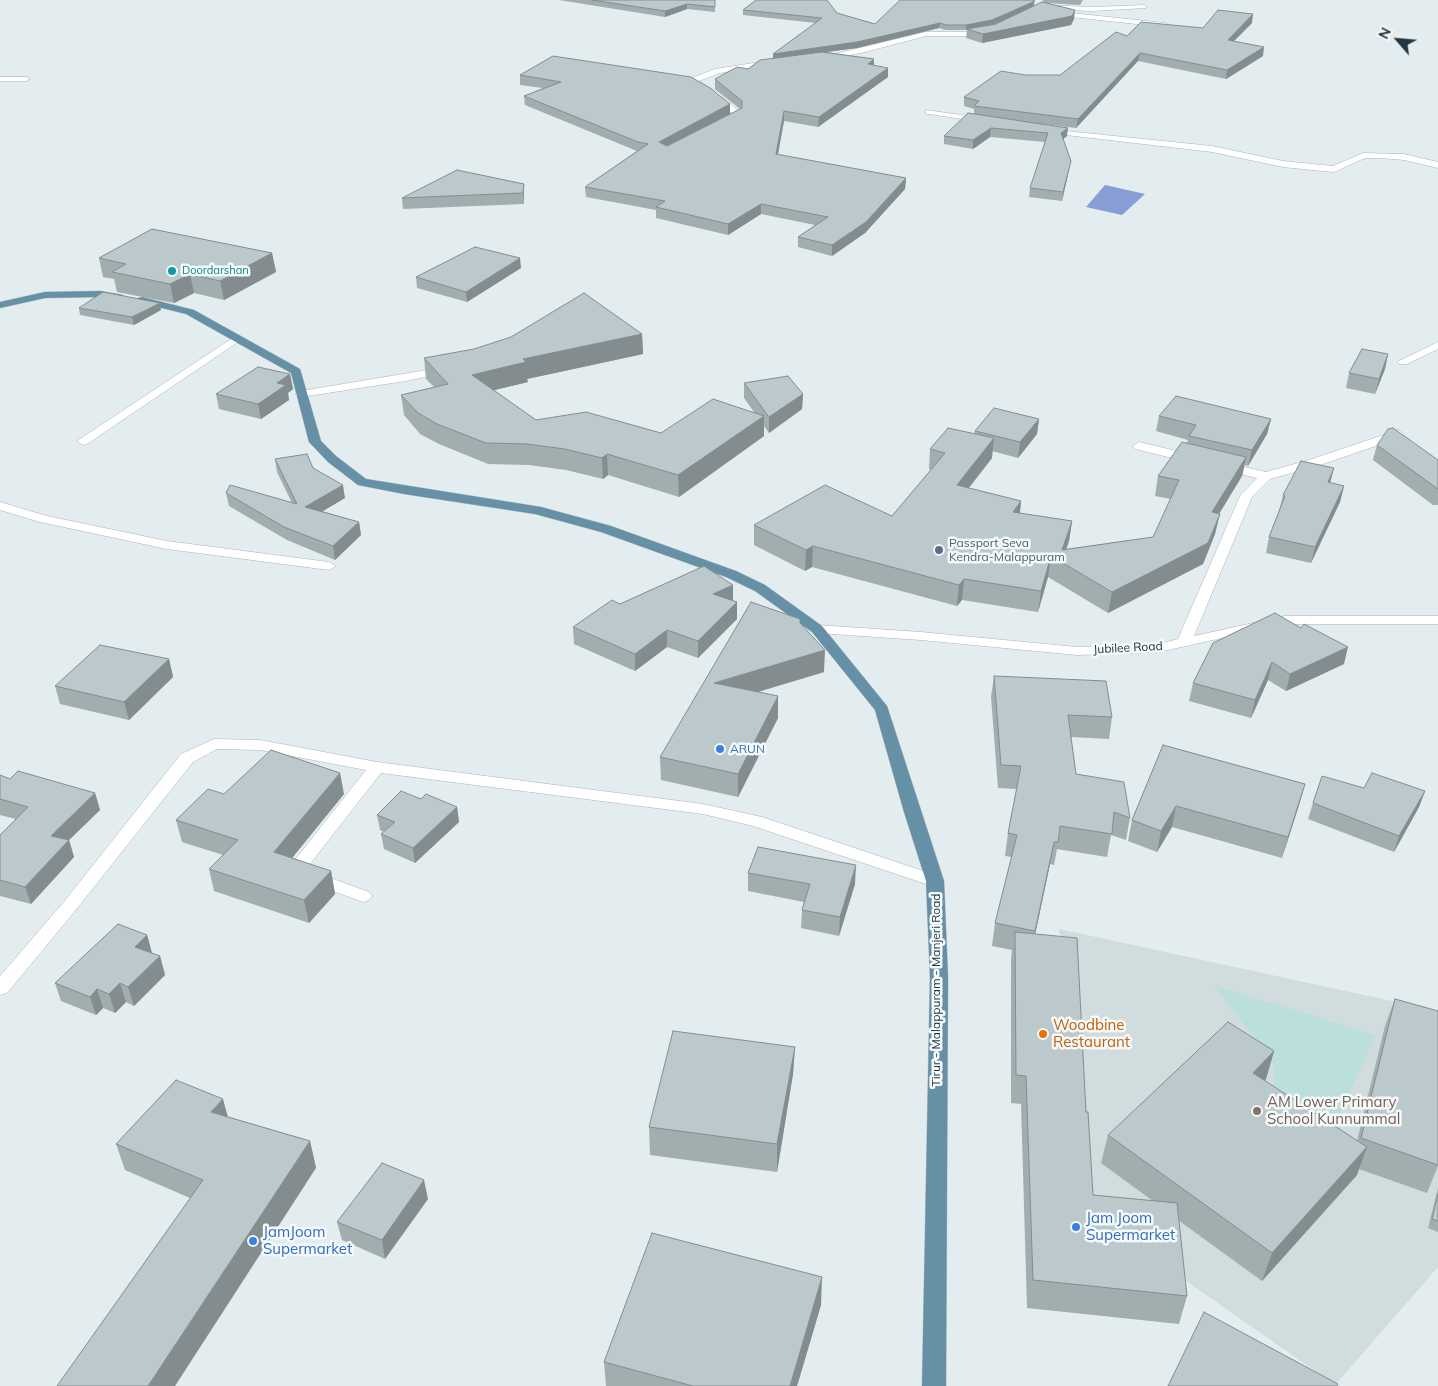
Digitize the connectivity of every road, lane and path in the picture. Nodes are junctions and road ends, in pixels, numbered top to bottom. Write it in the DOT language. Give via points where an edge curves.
graph roads {
  1 [pos="1039,3"];
  2 [pos="1144,7"];
  3 [pos="1030,13"];
  4 [pos="1165,24"];
  5 [pos="994,29"];
  6 [pos="817,58"];
  7 [pos="782,61"];
  8 [pos="0,79"];
  9 [pos="26,79"];
  10 [pos="929,112"];
  11 [pos="988,121"];
  12 [pos="714,128"];
  13 [pos="1037,129"];
  14 [pos="1438,165"];
  15 [pos="0,305"];
  16 [pos="237,338"];
  17 [pos="1438,345"];
  18 [pos="1403,362"];
  19 [pos="458,367"];
  20 [pos="301,394"];
  21 [pos="1399,433"];
  22 [pos="83,441"];
  23 [pos="1139,446"];
  24 [pos="1266,476"];
  25 [pos="0,506"];
  26 [pos="329,566"];
  27 [pos="1438,620"];
  28 [pos="816,629"];
  29 [pos="1184,642"];
  30 [pos="377,767"];
  31 [pos="935,880"];
  32 [pos="364,896"];
  33 [pos="0,988"];
  34 [pos="934,1386"];
  1 -- 2 [label="street" via="1093,9"];
  1 -- 3 [label="street"];
  1 -- 4 [label="street" via="1071,15"];
  5 -- 6 [label="street" via="966,34 926,34 861,51"];
  7 -- 12 [label="street" via="718,71 695,80 738,114"];
  8 -- 9 [label="street"];
  10 -- 11 [label="street"];
  13 -- 14 [label="street" via="1212,149 1283,164 1322,168 1334,169 1363,156 1380,155"];
  15 -- 16 [label="main road, Tirur - Malappuram - Manjeri Road" via="45,295 100,294 143,300 190,312"];
  16 -- 20 [label="main road, Tirur - Malappuram - Manjeri Road" via="296,371"];
  16 -- 22 [label="street"];
  17 -- 18 [label="street"];
  19 -- 20 [label="street"];
  20 -- 28 [label="main road, Tirur - Malappuram - Manjeri Road" via="315,442 362,482 536,510 606,529 731,574 760,588"];
  21 -- 24 [label="street"];
  23 -- 24 [label="street"];
  24 -- 29 [label="street" via="1246,496"];
  25 -- 26 [label="street" via="167,545"];
  27 -- 29 [label="street, Jubilee Road" via="1285,620"];
  28 -- 29 [label="street, Jubilee Road" via="1077,651 1158,648"];
  28 -- 31 [label="main road, Tirur - Malappuram - Manjeri Road" via="882,709"];
  30 -- 31 [label="street" via="703,809 756,821"];
  30 -- 32 [label="street" via="295,872"];
  30 -- 33 [label="street" via="260,745 214,744 188,758"];
  31 -- 34 [label="main road, Tirur - Malappuram - Manjeri Road" via="939,977"];
}
